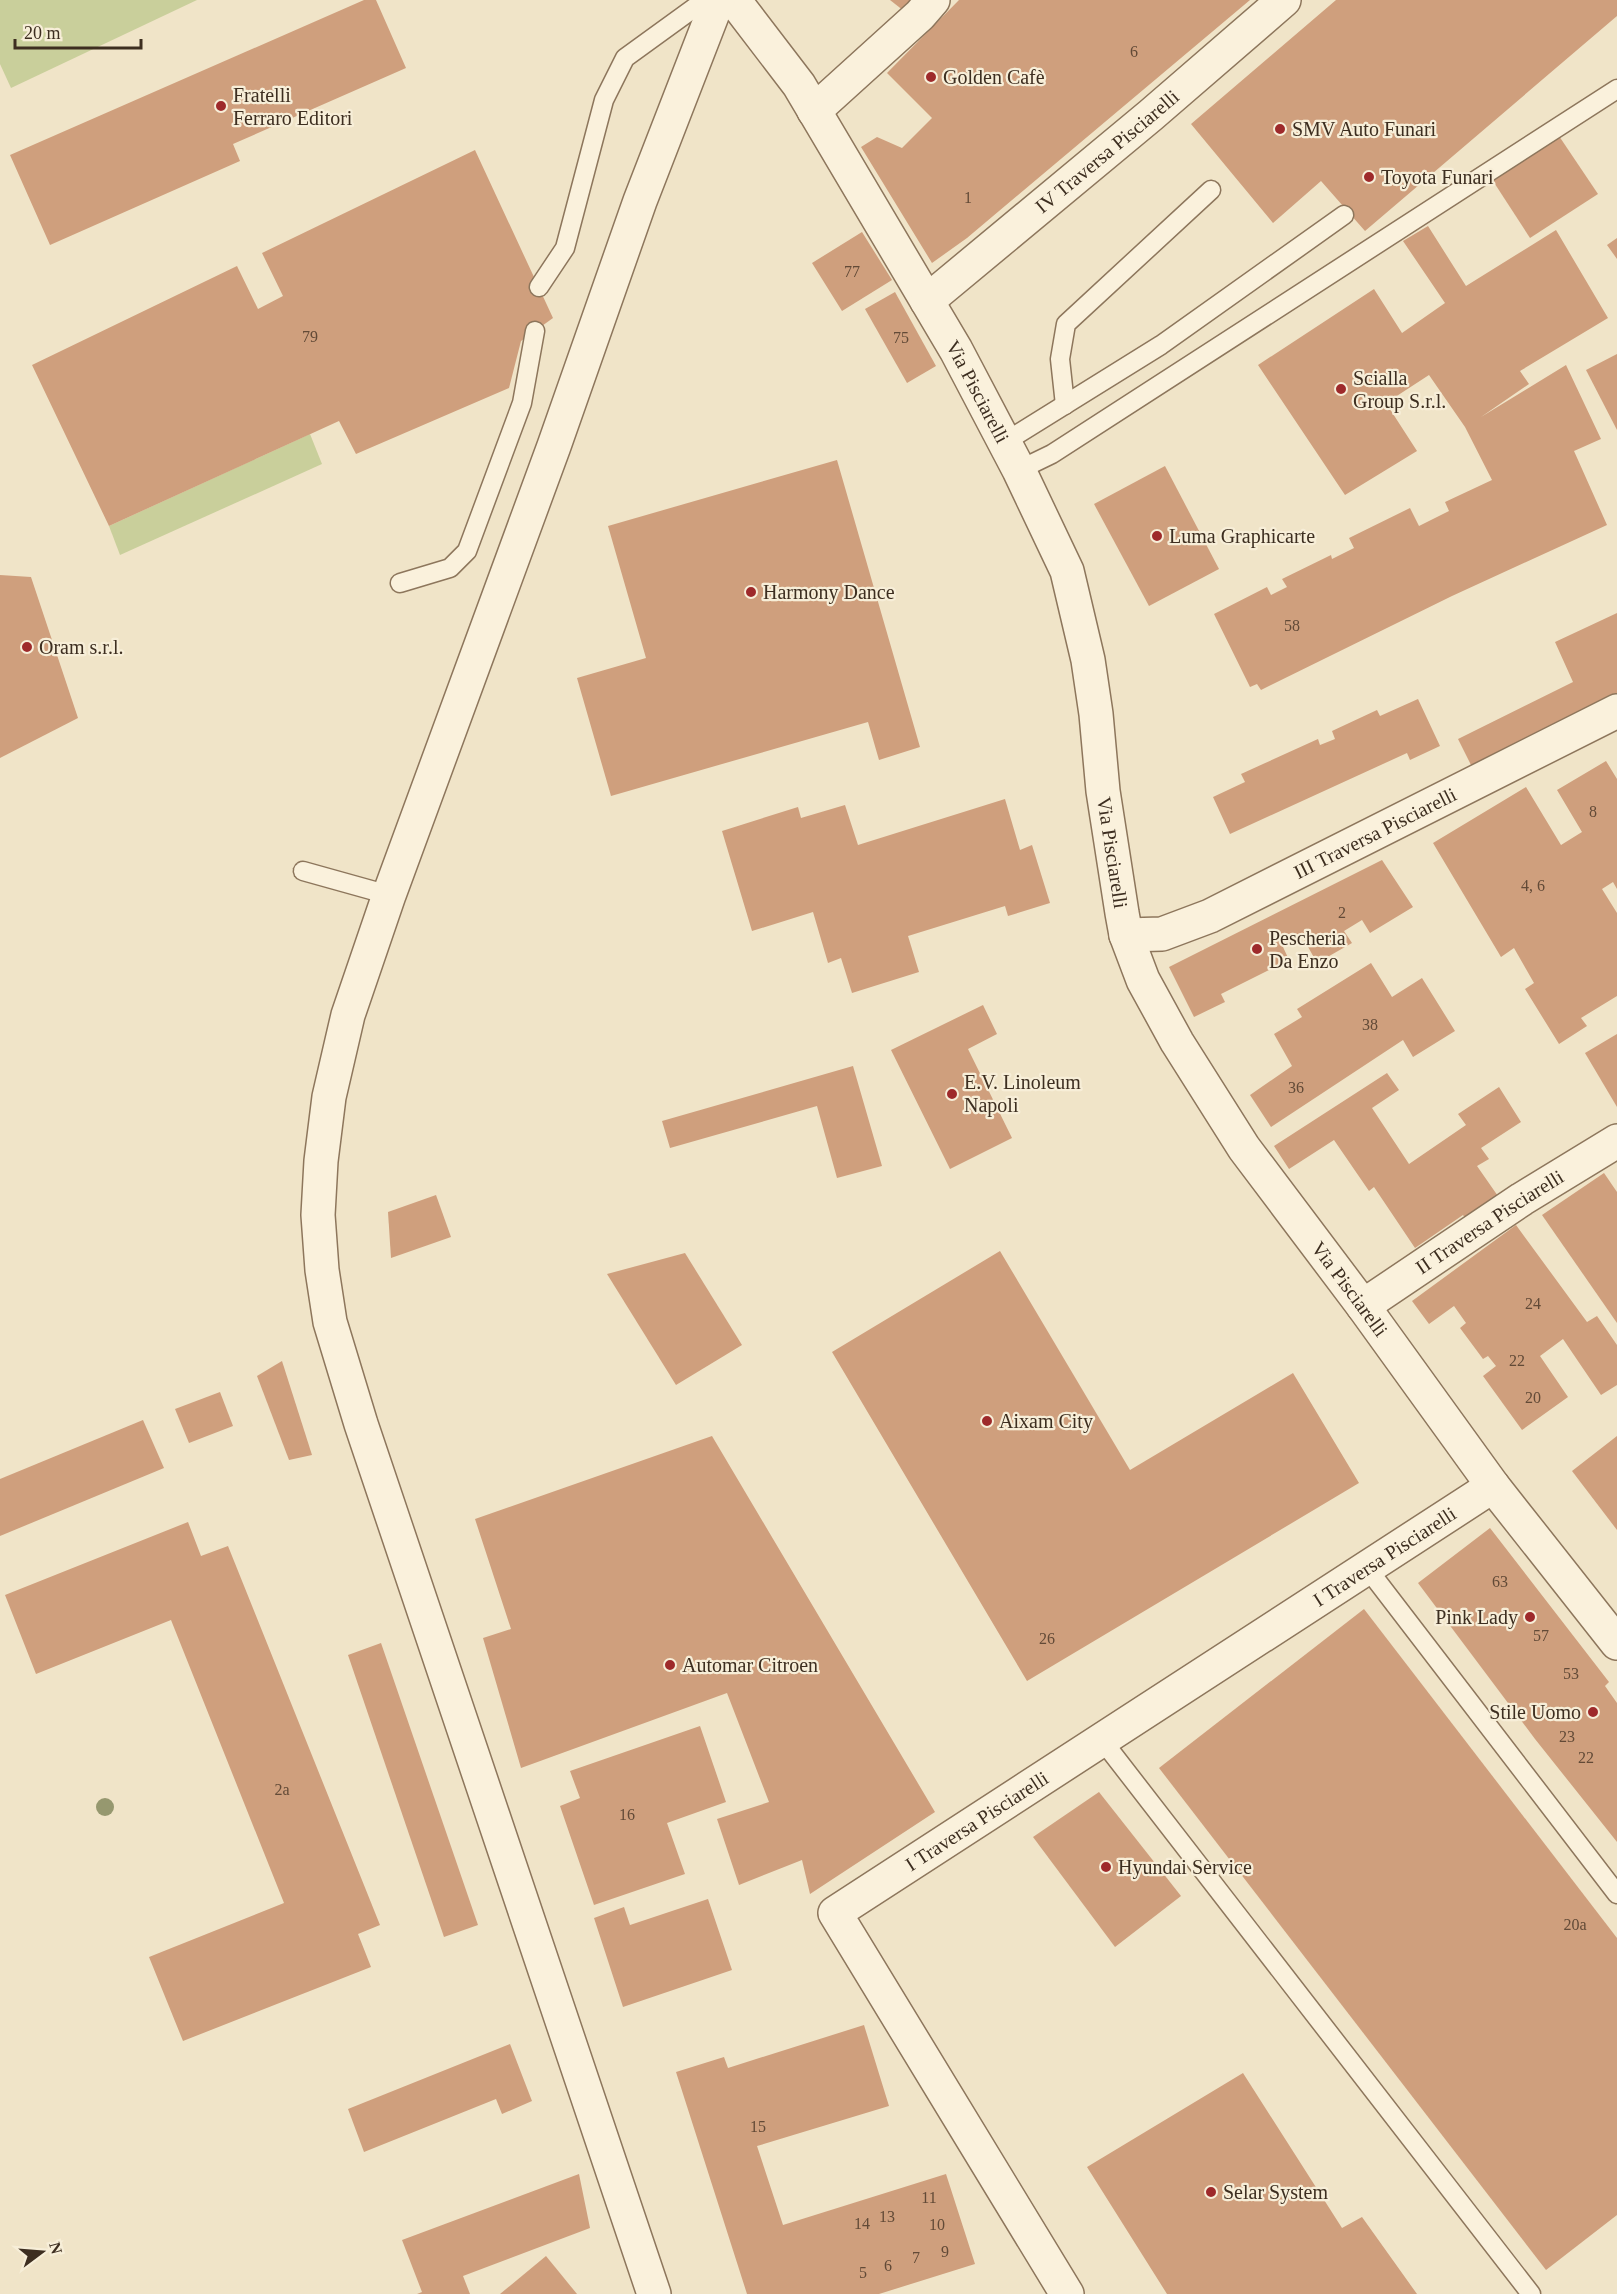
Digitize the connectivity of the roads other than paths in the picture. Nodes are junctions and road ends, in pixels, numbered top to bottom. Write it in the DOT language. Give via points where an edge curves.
graph roads {
  1 [pos="705,0"];
  2 [pos="718,0"];
  3 [pos="734,0"];
  4 [pos="933,0"];
  5 [pos="1284,0"];
  6 [pos="1617,89"];
  7 [pos="814,111"];
  8 [pos="1211,190"];
  9 [pos="1344,215"];
  10 [pos="539,287"];
  11 [pos="927,301"];
  12 [pos="535,331"];
  13 [pos="1065,405"];
  14 [pos="1012,456"];
  15 [pos="400,583"];
  16 [pos="1617,711"];
  17 [pos="303,871"];
  18 [pos="389,895"];
  19 [pos="1126,935"];
  20 [pos="1617,1141"];
  21 [pos="1363,1306"];
  22 [pos="1493,1486"];
  23 [pos="1367,1568"];
  24 [pos="1617,1643"];
  25 [pos="1102,1740"];
  26 [pos="1617,1894"];
  27 [pos="654,2294"];
  28 [pos="1067,2294"];
  29 [pos="1531,2294"];
  1 -- 10 [label="lane" via="625,58 604,100 565,248"];
  2 -- 18 [label="street" via="640,201"];
  3 -- 7 [label="street, Via Pisciarelli" via="799,84"];
  4 -- 7 [label="street"];
  5 -- 11 [label="street, IV Traversa Pisciarelli"];
  6 -- 14 [label="lane" via="1062,447"];
  7 -- 11 [label="street, Via Pisciarelli"];
  8 -- 13 [label="lane" via="1066,324 1060,359"];
  9 -- 13 [label="lane" via="1161,345"];
  11 -- 14 [label="street, Via Pisciarelli"];
  12 -- 15 [label="lane" via="522,403 467,551 450,568"];
  13 -- 14 [label="lane"];
  14 -- 19 [label="street, Via Pisciarelli" via="1051,533 1078,619 1096,714 1103,791"];
  16 -- 19 [label="street, III Traversa Pisciarelli" via="1210,916 1162,934"];
  17 -- 18 [label="lane"];
  18 -- 27 [label="street" via="348,1015 329,1097 318,1215 330,1322 364,1435"];
  19 -- 21 [label="street, Via Pisciarelli" via="1143,980 1220,1112"];
  20 -- 21 [label="street, II Traversa Pisciarelli" via="1522,1198"];
  21 -- 22 [label="street, Via Pisciarelli"];
  22 -- 23 [label="street, I Traversa Pisciarelli"];
  22 -- 24 [label="street, Via Pisciarelli"];
  23 -- 25 [label="street, I Traversa Pisciarelli"];
  23 -- 26 [label="lane"];
  25 -- 28 [label="street, I Traversa Pisciarelli" via="836,1914"];
  25 -- 29 [label="lane"];
}
